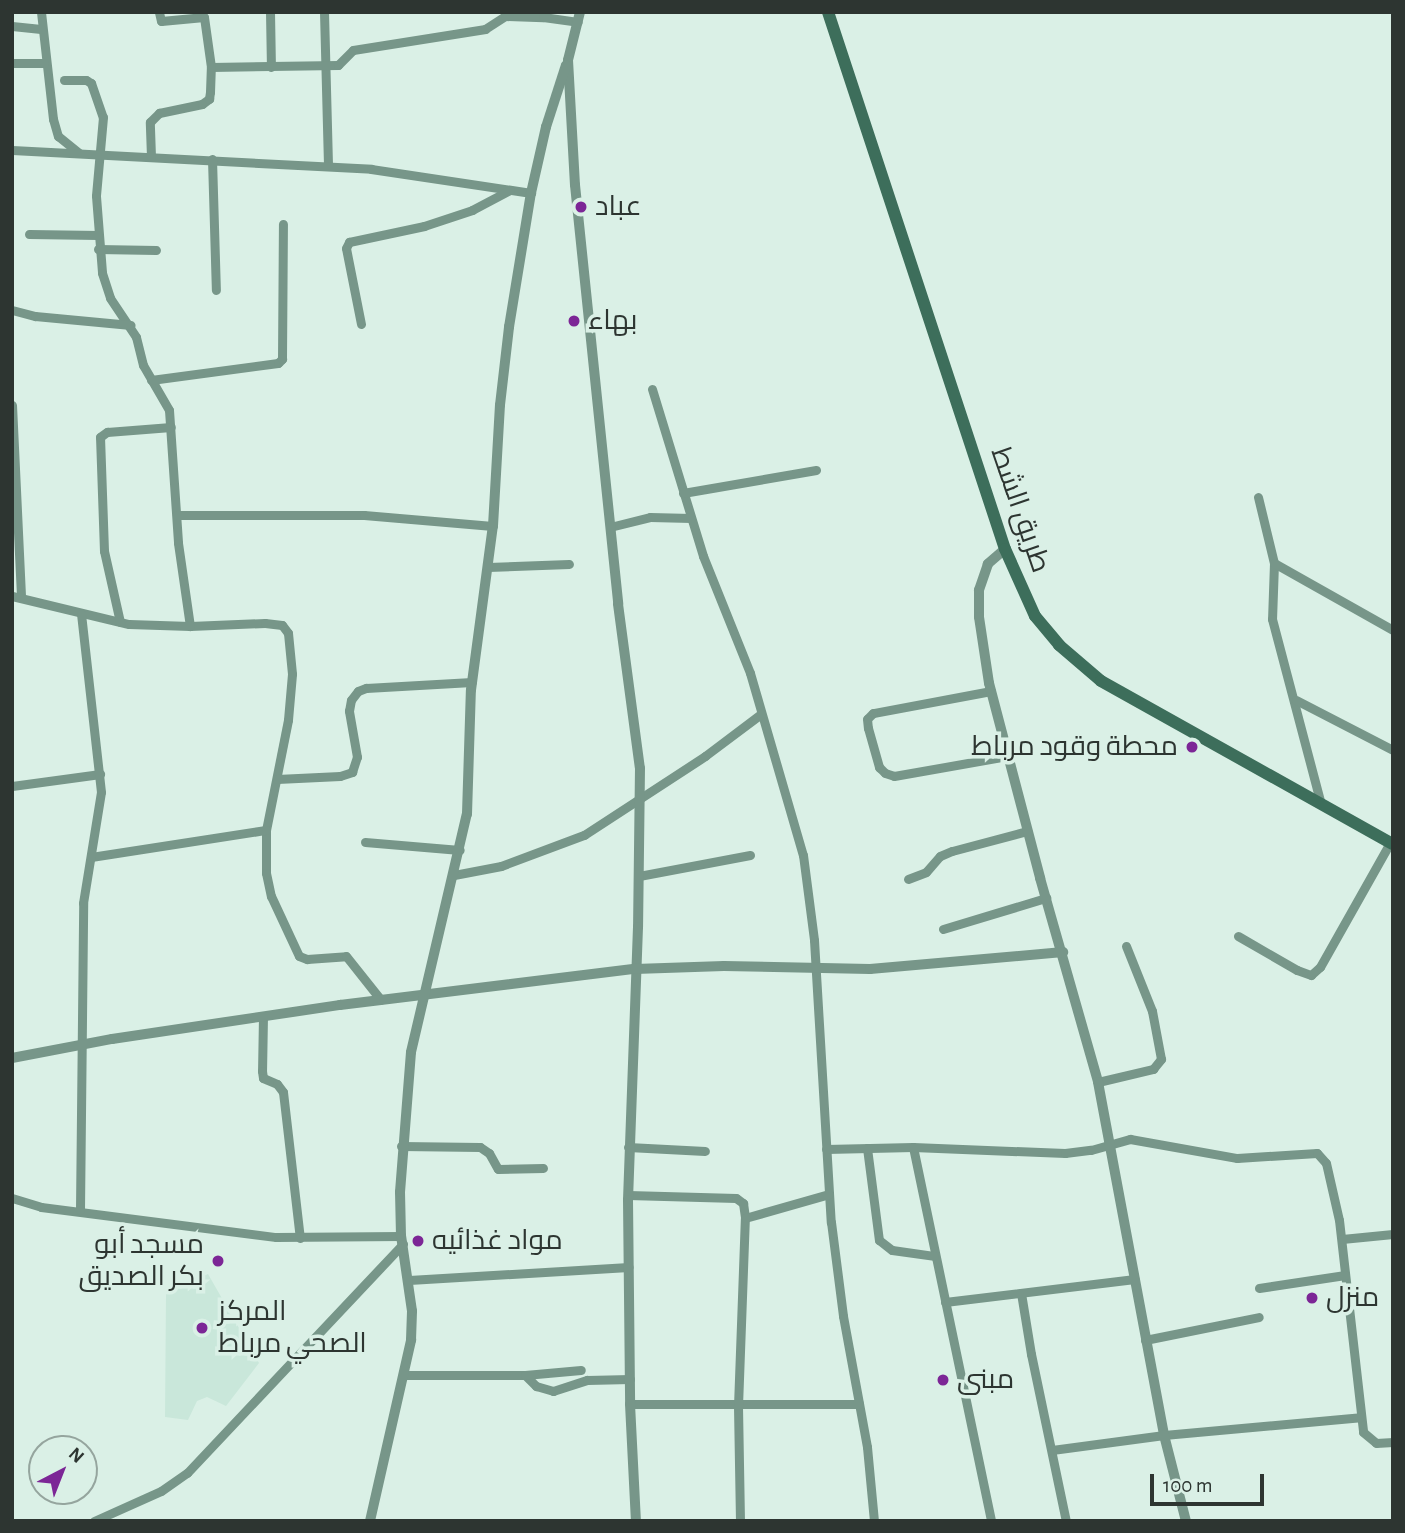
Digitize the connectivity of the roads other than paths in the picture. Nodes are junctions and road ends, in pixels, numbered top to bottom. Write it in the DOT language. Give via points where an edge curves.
graph roads {
  1 [pos="40,12"];
  2 [pos="159,12"];
  3 [pos="270,12"];
  4 [pos="324,12"];
  5 [pos="828,12"];
  6 [pos="204,15"];
  7 [pos="579,17"];
  8 [pos="12,26"];
  9 [pos="41,29"];
  10 [pos="568,60"];
  11 [pos="44,62"];
  12 [pos="12,63"];
  13 [pos="325,66"];
  14 [pos="211,67"];
  15 [pos="271,67"];
  16 [pos="64,80"];
  17 [pos="12,149"];
  18 [pos="83,155"];
  19 [pos="99,156"];
  20 [pos="151,157"];
  21 [pos="212,159"];
  22 [pos="328,165"];
  23 [pos="510,190"];
  24 [pos="531,193"];
  25 [pos="283,224"];
  26 [pos="29,234"];
  27 [pos="98,235"];
  28 [pos="98,249"];
  29 [pos="156,250"];
  30 [pos="216,290"];
  31 [pos="12,310"];
  32 [pos="361,324"];
  33 [pos="131,325"];
  34 [pos="151,380"];
  35 [pos="652,388"];
  36 [pos="12,405"];
  37 [pos="171,427"];
  38 [pos="816,470"];
  39 [pos="13,492"];
  40 [pos="683,493"];
  41 [pos="1258,497"];
  42 [pos="177,515"];
  43 [pos="691,519"];
  44 [pos="493,526"];
  45 [pos="610,527"];
  46 [pos="1005,549"];
  47 [pos="1274,563"];
  48 [pos="569,564"];
  49 [pos="488,567"];
  50 [pos="17,597"];
  51 [pos="80,614"];
  52 [pos="120,622"];
  53 [pos="190,626"];
  54 [pos="1393,630"];
  55 [pos="472,682"];
  56 [pos="991,691"];
  57 [pos="1296,700"];
  58 [pos="761,714"];
  59 [pos="1393,750"];
  60 [pos="1007,756"];
  61 [pos="100,774"];
  62 [pos="277,779"];
  63 [pos="12,786"];
  64 [pos="640,796"];
  65 [pos="1320,802"];
  66 [pos="266,830"];
  67 [pos="1027,831"];
  68 [pos="365,842"];
  69 [pos="1392,844"];
  70 [pos="460,850"];
  71 [pos="750,855"];
  72 [pos="91,857"];
  73 [pos="454,875"];
  74 [pos="639,877"];
  75 [pos="908,879"];
  76 [pos="1046,898"];
  77 [pos="943,929"];
  78 [pos="1238,936"];
  79 [pos="1126,946"];
  80 [pos="1063,952"];
  81 [pos="815,968"];
  82 [pos="635,969"];
  83 [pos="423,995"];
  84 [pos="381,1000"];
  85 [pos="263,1016"];
  86 [pos="83,1044"];
  87 [pos="12,1058"];
  88 [pos="1098,1082"];
  89 [pos="1110,1145"];
  90 [pos="401,1146"];
  91 [pos="628,1147"];
  92 [pos="913,1147"];
  93 [pos="867,1148"];
  94 [pos="826,1149"];
  95 [pos="705,1151"];
  96 [pos="543,1168"];
  97 [pos="828,1194"];
  98 [pos="628,1195"];
  99 [pos="12,1198"];
  100 [pos="80,1210"];
  101 [pos="745,1218"];
  102 [pos="1393,1234"];
  103 [pos="300,1238"];
  104 [pos="1342,1239"];
  105 [pos="402,1240"];
  106 [pos="934,1256"];
  107 [pos="629,1267"];
  108 [pos="1345,1275"];
  109 [pos="1135,1279"];
  110 [pos="409,1280"];
  111 [pos="1259,1288"];
  112 [pos="1021,1293"];
  113 [pos="945,1302"];
  114 [pos="1259,1317"];
  115 [pos="1145,1339"];
  116 [pos="581,1370"];
  117 [pos="403,1375"];
  118 [pos="525,1375"];
  119 [pos="630,1379"];
  120 [pos="859,1404"];
  121 [pos="630,1405"];
  122 [pos="738,1406"];
  123 [pos="1360,1417"];
  124 [pos="1164,1435"];
  125 [pos="1393,1442"];
  126 [pos="1052,1450"];
  127 [pos="94,1521"];
  128 [pos="370,1521"];
  129 [pos="636,1521"];
  130 [pos="740,1521"];
  131 [pos="874,1521"];
  132 [pos="991,1521"];
  133 [pos="1066,1521"];
  134 [pos="1186,1521"];
  1 -- 9 [label="street"];
  2 -- 6 [label="street" via="161,21"];
  3 -- 15 [label="street"];
  4 -- 13 [label="street"];
  5 -- 46 [label="main road, طريق الشط"];
  6 -- 14 [label="street"];
  7 -- 10 [label="street"];
  7 -- 13 [label="street" via="505,16 485,29 353,50 338,65"];
  8 -- 9 [label="street"];
  9 -- 11 [label="street"];
  10 -- 24 [label="street"];
  10 -- 45 [label="street" via="577,203"];
  11 -- 12 [label="street"];
  11 -- 18 [label="street" via="58,136"];
  13 -- 15 [label="street"];
  13 -- 22 [label="street"];
  14 -- 15 [label="street"];
  14 -- 20 [label="street" via="209,99 159,113 150,122"];
  16 -- 19 [label="street" via="86,80 95,88 103,117"];
  17 -- 18 [label="street"];
  18 -- 19 [label="street"];
  19 -- 20 [label="street"];
  19 -- 27 [label="street"];
  20 -- 21 [label="street"];
  21 -- 22 [label="street"];
  21 -- 30 [label="street"];
  22 -- 23 [label="street"];
  23 -- 24 [label="street"];
  23 -- 32 [label="street" via="472,210 424,226 349,242 345,248"];
  24 -- 44 [label="street" via="500,405"];
  25 -- 34 [label="street" via="282,359"];
  26 -- 27 [label="street"];
  27 -- 28 [label="street"];
  28 -- 29 [label="street"];
  28 -- 33 [label="street" via="110,298"];
  31 -- 33 [label="street"];
  33 -- 34 [label="street"];
  34 -- 37 [label="street" via="169,410"];
  35 -- 40 [label="street"];
  36 -- 39 [label="street"];
  37 -- 42 [label="street"];
  37 -- 52 [label="street" via="107,432 100,437 104,551"];
  38 -- 40 [label="street"];
  39 -- 50 [label="street"];
  40 -- 43 [label="street"];
  41 -- 47 [label="street"];
  42 -- 44 [label="street" via="364,515"];
  42 -- 53 [label="street"];
  43 -- 45 [label="street" via="650,517"];
  43 -- 58 [label="street"];
  44 -- 49 [label="street"];
  45 -- 64 [label="street"];
  46 -- 56 [label="street" via="988,564 979,590"];
  46 -- 65 [label="main road, طريق الشط" via="1035,616 1085,669"];
  47 -- 54 [label="street"];
  47 -- 57 [label="street" via="1272,619"];
  48 -- 49 [label="street"];
  49 -- 55 [label="street"];
  50 -- 51 [label="street"];
  51 -- 52 [label="street"];
  51 -- 61 [label="street"];
  52 -- 53 [label="street"];
  53 -- 62 [label="street" via="265,623 282,625 288,633 292,674"];
  55 -- 62 [label="street" via="358,691 349,711 357,757 352,772"];
  55 -- 70 [label="street" via="467,814"];
  56 -- 60 [label="street"];
  56 -- 60 [label="street" via="873,713 867,719 868,728 879,766 894,776"];
  57 -- 59 [label="street"];
  57 -- 65 [label="street"];
  58 -- 64 [label="street"];
  58 -- 81 [label="street" via="803,855"];
  60 -- 67 [label="street"];
  61 -- 63 [label="street"];
  61 -- 72 [label="street"];
  62 -- 66 [label="street"];
  64 -- 73 [label="street" via="575,839 501,866"];
  64 -- 74 [label="street"];
  65 -- 69 [label="main road, طريق الشط"];
  66 -- 72 [label="street"];
  66 -- 84 [label="street" via="271,896 294,950 307,959 346,956"];
  67 -- 75 [label="street" via="952,851 940,856 926,872"];
  67 -- 76 [label="street"];
  68 -- 70 [label="street"];
  69 -- 78 [label="street" via="1311,975"];
  70 -- 73 [label="street"];
  71 -- 74 [label="street"];
  72 -- 86 [label="street" via="83,904"];
  73 -- 83 [label="street"];
  74 -- 82 [label="street"];
  76 -- 77 [label="street"];
  76 -- 80 [label="street"];
  79 -- 88 [label="street" via="1152,1011 1161,1059 1153,1069"];
  80 -- 81 [label="street" via="932,965"];
  80 -- 88 [label="street"];
  81 -- 82 [label="street" via="724,965"];
  81 -- 94 [label="street"];
  82 -- 83 [label="street"];
  82 -- 91 [label="street"];
  83 -- 84 [label="street"];
  83 -- 90 [label="street" via="411,1052"];
  84 -- 85 [label="street"];
  85 -- 86 [label="street"];
  85 -- 103 [label="street" via="263,1078 283,1092"];
  86 -- 87 [label="street"];
  86 -- 100 [label="street"];
  88 -- 89 [label="street"];
  89 -- 92 [label="street" via="1065,1153"];
  89 -- 104 [label="street" via="1145,1139 1237,1158 1317,1153 1326,1163"];
  89 -- 109 [label="street"];
  90 -- 96 [label="street" via="480,1147 498,1169"];
  90 -- 105 [label="street"];
  91 -- 95 [label="street"];
  91 -- 98 [label="street"];
  92 -- 93 [label="street"];
  92 -- 106 [label="street"];
  93 -- 94 [label="street"];
  93 -- 106 [label="street" via="879,1240 892,1250"];
  94 -- 97 [label="street"];
  97 -- 101 [label="street"];
  97 -- 120 [label="street"];
  98 -- 101 [label="street" via="736,1198 743,1203"];
  98 -- 107 [label="street"];
  99 -- 100 [label="street" via="41,1207"];
  100 -- 103 [label="street"];
  101 -- 122 [label="street"];
  102 -- 104 [label="street"];
  103 -- 105 [label="street"];
  104 -- 108 [label="street"];
  105 -- 110 [label="street"];
  105 -- 127 [label="street" via="187,1473 161,1491"];
  106 -- 113 [label="street"];
  107 -- 110 [label="street"];
  107 -- 119 [label="street"];
  108 -- 111 [label="street"];
  108 -- 123 [label="street"];
  109 -- 112 [label="street"];
  109 -- 115 [label="street"];
  110 -- 117 [label="street" via="411,1340"];
  112 -- 113 [label="street"];
  112 -- 126 [label="street"];
  113 -- 132 [label="street"];
  114 -- 115 [label="street"];
  115 -- 124 [label="street"];
  116 -- 118 [label="street"];
  117 -- 118 [label="street"];
  117 -- 128 [label="street"];
  118 -- 119 [label="street" via="536,1386 553,1391 587,1380"];
  119 -- 121 [label="street"];
  120 -- 122 [label="street"];
  120 -- 131 [label="street"];
  121 -- 122 [label="street"];
  121 -- 129 [label="street"];
  122 -- 130 [label="street"];
  123 -- 124 [label="street"];
  123 -- 125 [label="street" via="1370,1440"];
  124 -- 126 [label="street"];
  124 -- 134 [label="street"];
  126 -- 133 [label="street"];
}
